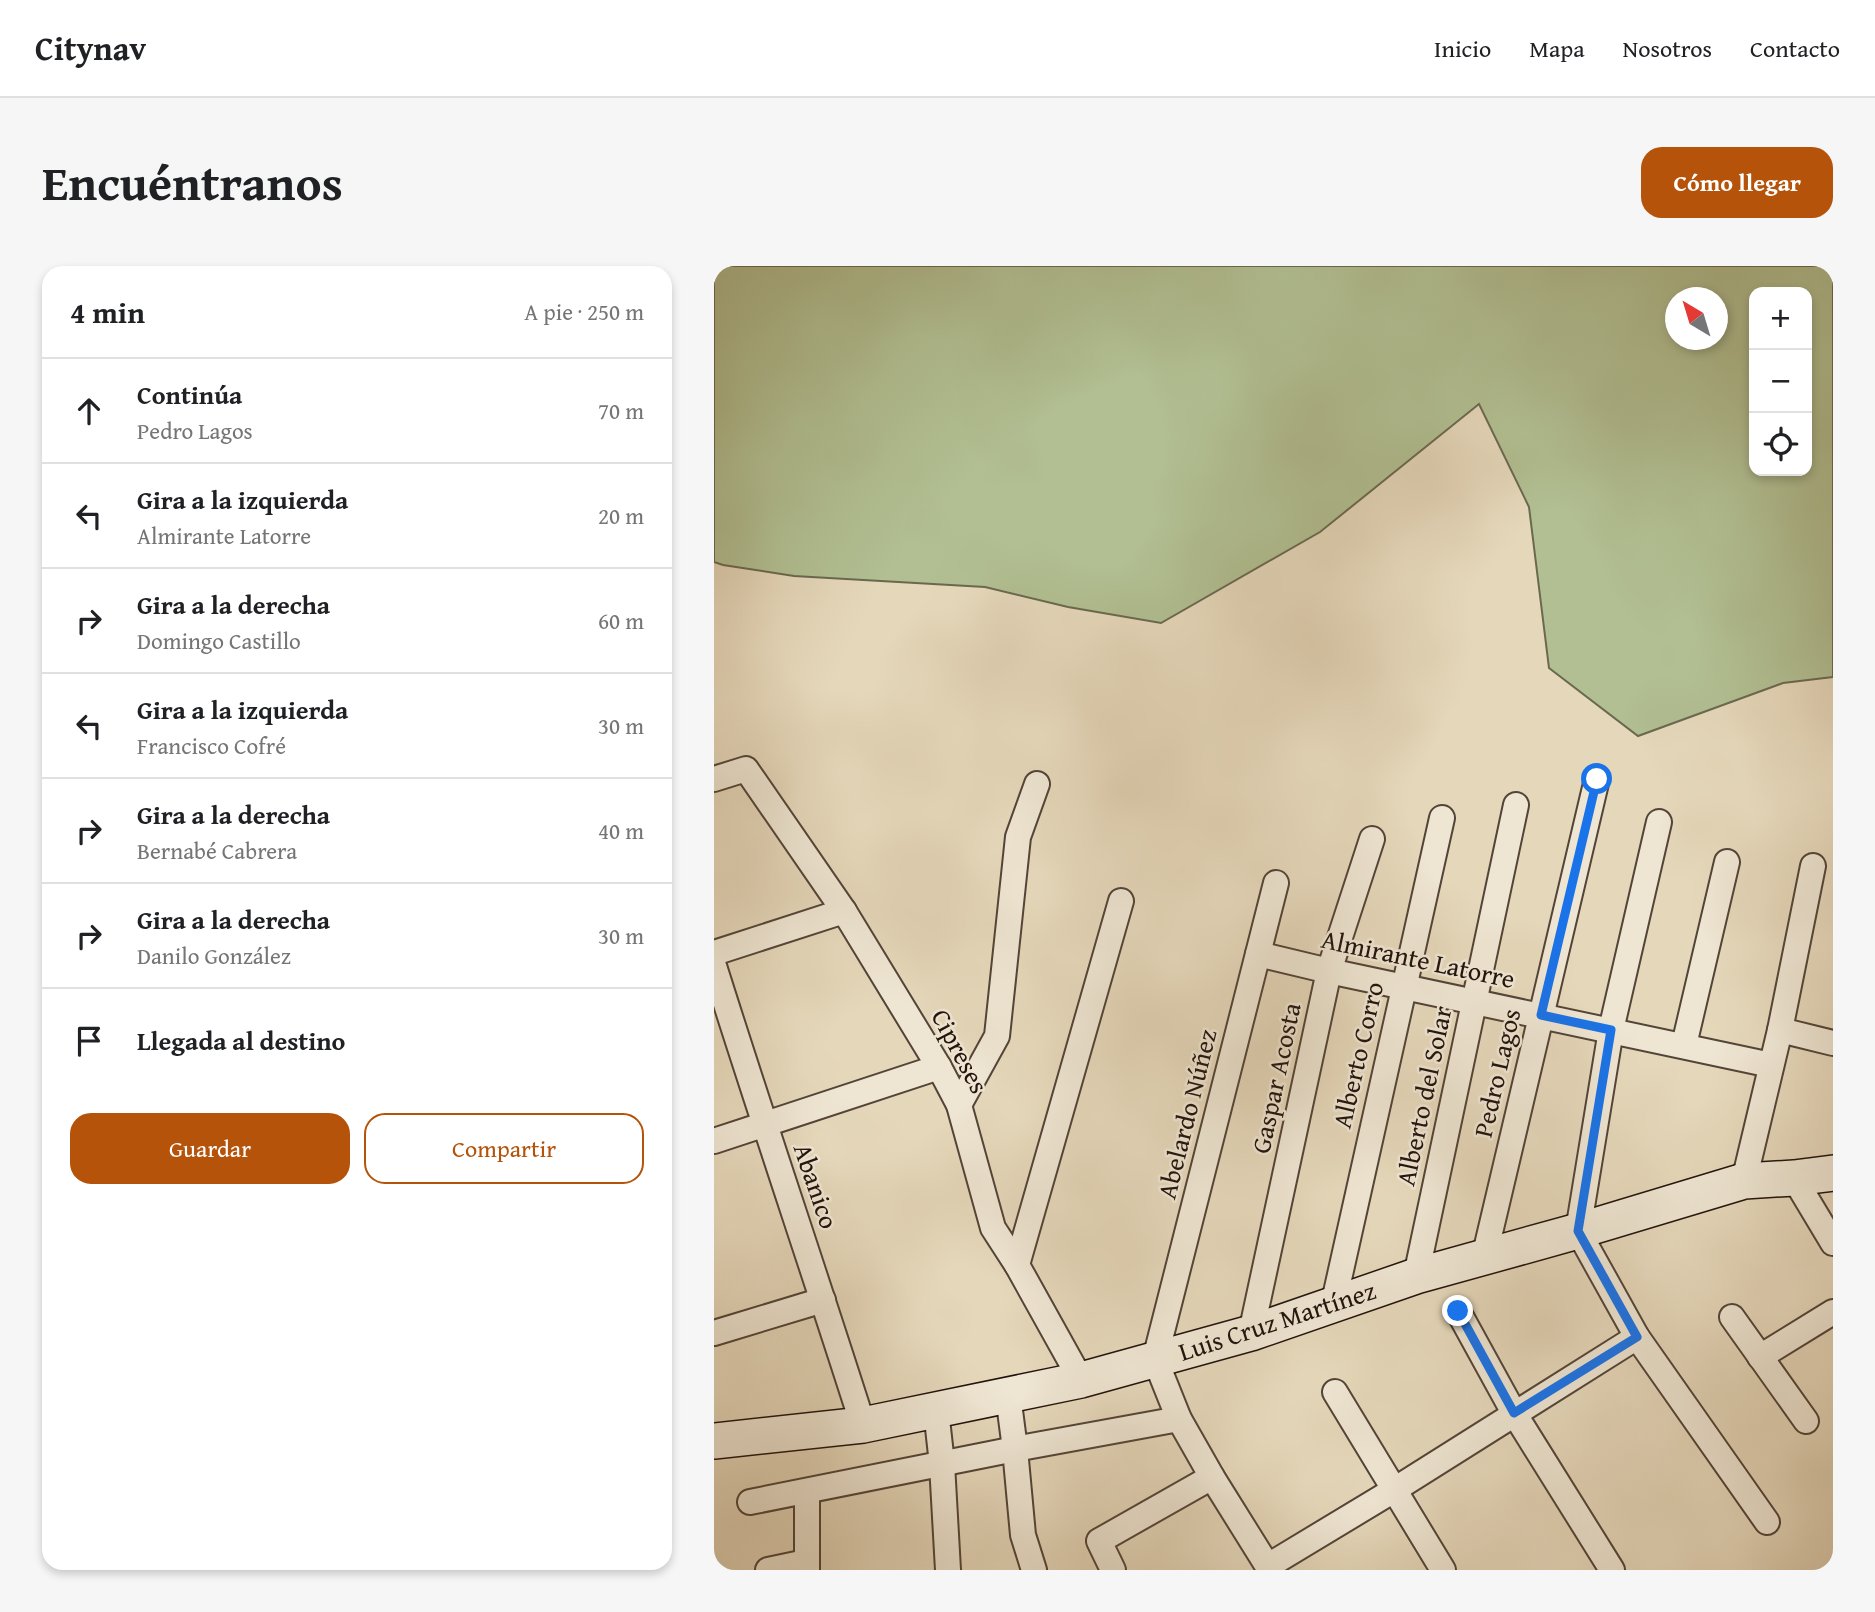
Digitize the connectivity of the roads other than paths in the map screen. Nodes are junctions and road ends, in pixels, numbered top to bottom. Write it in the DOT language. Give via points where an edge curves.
graph roads {
  1 [pos="714,779"];
  2 [pos="1597,779"];
  3 [pos="1037,784"];
  4 [pos="1516,804"];
  5 [pos="1442,818"];
  6 [pos="1659,822"];
  7 [pos="1372,839"];
  8 [pos="1727,862"];
  9 [pos="1813,866"];
  10 [pos="1276,883"];
  11 [pos="1121,901"];
  12 [pos="844,911"];
  13 [pos="714,954"];
  14 [pos="1258,954"];
  15 [pos="714,966"];
  16 [pos="1329,971"];
  17 [pos="1404,987"];
  18 [pos="1474,1001"];
  19 [pos="1541,1015"];
  20 [pos="1611,1030"];
  21 [pos="1780,1030"];
  22 [pos="1833,1043"];
  23 [pos="1684,1045"];
  24 [pos="1771,1065"];
  25 [pos="939,1067"];
  26 [pos="958,1105"];
  27 [pos="764,1126"];
  28 [pos="714,1141"];
  29 [pos="1833,1173"];
  30 [pos="1794,1178"];
  31 [pos="1744,1181"];
  32 [pos="1578,1231"];
  33 [pos="1833,1242"];
  34 [pos="1483,1258"];
  35 [pos="1017,1265"];
  36 [pos="1416,1276"];
  37 [pos="823,1300"];
  38 [pos="1333,1306"];
  39 [pos="1458,1311"];
  40 [pos="1833,1312"];
  41 [pos="1731,1317"];
  42 [pos="716,1326"];
  43 [pos="1251,1333"];
  44 [pos="1637,1337"];
  45 [pos="1760,1357"];
  46 [pos="1156,1359"];
  47 [pos="1081,1380"];
  48 [pos="1335,1392"];
  49 [pos="1008,1395"];
  50 [pos="936,1410"];
  51 [pos="1514,1413"];
  52 [pos="1179,1419"];
  53 [pos="1806,1421"];
  54 [pos="863,1425"];
  55 [pos="714,1441"];
  56 [pos="1015,1449"];
  57 [pos="942,1464"];
  58 [pos="1212,1477"];
  59 [pos="1394,1490"];
  60 [pos="807,1492"];
  61 [pos="750,1502"];
  62 [pos="1767,1522"];
  63 [pos="807,1566"];
  64 [pos="1269,1568"];
  65 [pos="768,1570"];
  66 [pos="948,1570"];
  67 [pos="1034,1570"];
  68 [pos="1113,1570"];
  69 [pos="1443,1570"];
  70 [pos="1612,1570"];
  1 -- 12 [label="street, Cipreses" via="746,769"];
  2 -- 19 [label="street, Pedro Lagos"];
  3 -- 26 [label="street" via="1018,837 997,1036"];
  4 -- 18 [label="street, Alberto del Solar"];
  5 -- 17 [label="street, Alberto Corro"];
  6 -- 20 [label="street"];
  7 -- 16 [label="street, Gaspar Acosta"];
  8 -- 23 [label="street"];
  9 -- 21 [label="street"];
  10 -- 14 [label="street, Abelardo Núñez"];
  11 -- 35 [label="street"];
  12 -- 13 [label="street"];
  12 -- 25 [label="street, Cipreses"];
  14 -- 16 [label="street, Almirante Latorre"];
  14 -- 46 [label="street, Abelardo Núñez"];
  15 -- 27 [label="street, Abanico"];
  16 -- 17 [label="street, Almirante Latorre"];
  16 -- 43 [label="street, Gaspar Acosta"];
  17 -- 18 [label="street, Almirante Latorre"];
  17 -- 38 [label="street, Alberto Corro"];
  18 -- 19 [label="street, Almirante Latorre"];
  18 -- 36 [label="street, Alberto del Solar"];
  19 -- 20 [label="street, Almirante Latorre"];
  19 -- 34 [label="street, Pedro Lagos"];
  20 -- 23 [label="street, Almirante Latorre"];
  20 -- 32 [label="street"];
  21 -- 22 [label="street"];
  21 -- 24 [label="street"];
  23 -- 24 [label="street, Almirante Latorre"];
  24 -- 31 [label="street"];
  25 -- 26 [label="street, Cipreses"];
  25 -- 27 [label="street"];
  26 -- 35 [label="street, Cipreses" via="993,1228"];
  27 -- 28 [label="street"];
  27 -- 37 [label="street, Abanico"];
  29 -- 30 [label="street, Luis Cruz Martínez"];
  30 -- 31 [label="street, Luis Cruz Martínez"];
  30 -- 33 [label="street"];
  31 -- 32 [label="street, Luis Cruz Martínez"];
  32 -- 34 [label="street, Luis Cruz Martínez"];
  32 -- 44 [label="street"];
  34 -- 36 [label="street, Luis Cruz Martínez"];
  35 -- 47 [label="street, Cipreses"];
  36 -- 38 [label="street, Luis Cruz Martínez"];
  37 -- 42 [label="street"];
  37 -- 54 [label="street, Abanico"];
  38 -- 43 [label="street, Luis Cruz Martínez"];
  39 -- 51 [label="street"];
  40 -- 45 [label="street"];
  41 -- 45 [label="street"];
  43 -- 46 [label="street, Luis Cruz Martínez"];
  44 -- 51 [label="street"];
  44 -- 62 [label="street"];
  45 -- 53 [label="street"];
  46 -- 47 [label="street, Luis Cruz Martínez"];
  46 -- 52 [label="street"];
  47 -- 49 [label="street, Luis Cruz Martínez"];
  48 -- 59 [label="street"];
  49 -- 50 [label="street, Luis Cruz Martínez"];
  49 -- 56 [label="street"];
  50 -- 54 [label="street, Luis Cruz Martínez"];
  50 -- 57 [label="street"];
  51 -- 59 [label="street"];
  51 -- 70 [label="street"];
  52 -- 56 [label="street"];
  52 -- 58 [label="street"];
  54 -- 55 [label="street, Luis Cruz Martínez"];
  56 -- 57 [label="street"];
  56 -- 67 [label="street" via="1023,1535"];
  57 -- 60 [label="street"];
  57 -- 66 [label="street"];
  58 -- 64 [label="street"];
  58 -- 68 [label="street" via="1099,1541"];
  59 -- 64 [label="street"];
  59 -- 69 [label="street"];
  60 -- 61 [label="street"];
  60 -- 63 [label="street"];
  63 -- 65 [label="street"];
}
